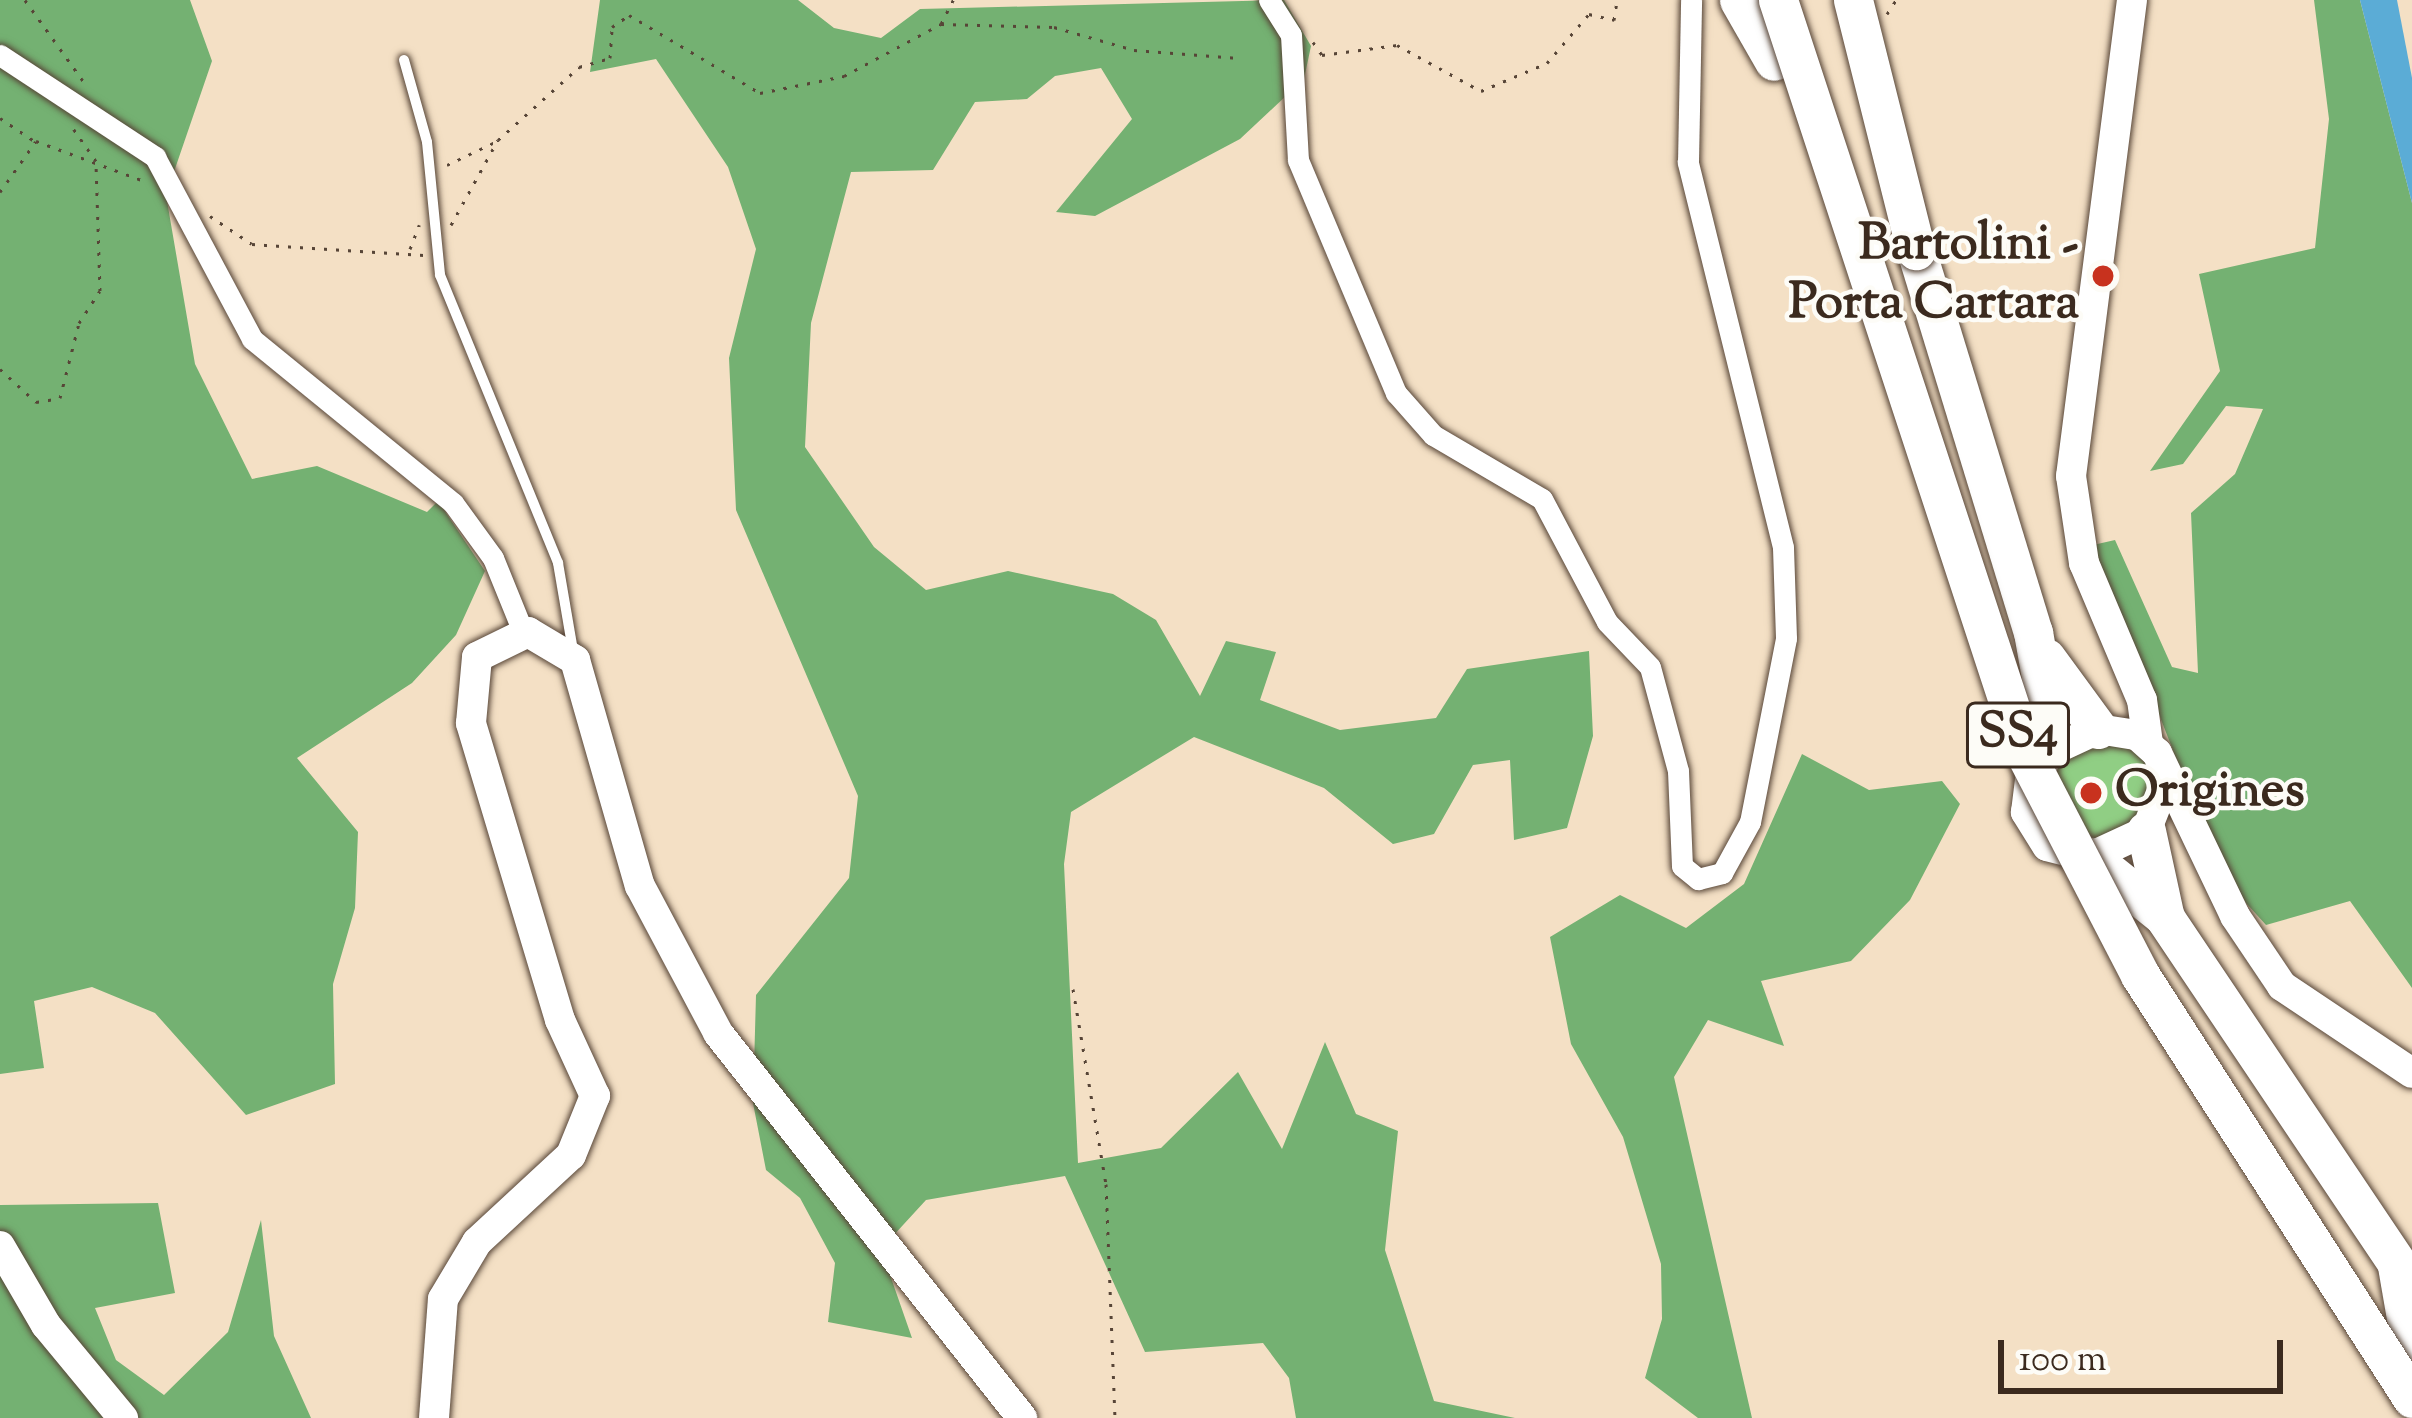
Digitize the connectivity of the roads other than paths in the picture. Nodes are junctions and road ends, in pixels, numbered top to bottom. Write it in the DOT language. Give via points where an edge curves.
graph roads {
  1 [pos="1691,0"];
  2 [pos="1739,0"];
  3 [pos="1778,0"];
  4 [pos="1852,0"];
  5 [pos="2132,0"];
  6 [pos="1272,3"];
  7 [pos="0,55"];
  8 [pos="404,60"];
  9 [pos="1916,250"];
  10 [pos="523,632"];
  11 [pos="2033,632"];
  12 [pos="575,660"];
  13 [pos="2126,669"];
  14 [pos="2104,728"];
  15 [pos="2148,742"];
  16 [pos="2039,760"];
  17 [pos="2167,778"];
  18 [pos="2146,831"];
  19 [pos="2090,857"];
  20 [pos="2209,863"];
  21 [pos="2165,918"];
  22 [pos="2412,1073"];
  23 [pos="0,1246"];
  24 [pos="2404,1275"];
  25 [pos="2412,1353"];
  26 [pos="2412,1398"];
  27 [pos="123,1418"];
  28 [pos="434,1418"];
  29 [pos="1022,1418"];
  1 -- 6 [label="street" via="1688,162 1783,548 1786,638 1750,823 1722,873 1698,879 1682,866 1678,771 1650,667 1607,622 1541,499 1433,435 1396,393 1298,160 1293,52"];
  2 -- 9 [label="highway, bridge" via="1774,61"];
  3 -- 26 [label="highway, SS4, bridge" via="2025,753 2140,975"];
  4 -- 9 [label="highway, bridge"];
  5 -- 13 [label="street" via="2071,476 2084,562"];
  7 -- 10 [label="street" via="113,120 179,195 252,339 453,503 493,558"];
  8 -- 12 [label="lane" via="431,175 437,254 557,563"];
  9 -- 11 [label="highway"];
  10 -- 12 [label="street"];
  10 -- 28 [label="street" via="477,657 470,723 560,1020 595,1096 571,1155 477,1242 442,1299"];
  11 -- 14 [label="highway"];
  11 -- 16 [label="highway" via="2048,717"];
  12 -- 29 [label="street" via="640,886 718,1034"];
  13 -- 14 [label="street" via="2125,715"];
  13 -- 15 [label="street"];
  14 -- 15 [label="street"];
  14 -- 16 [label="street"];
  15 -- 17 [label="street"];
  16 -- 19 [label="street" via="2026,784 2030,825 2059,852"];
  17 -- 18 [label="street"];
  17 -- 20 [label="street"];
  18 -- 19 [label="street"];
  18 -- 20 [label="street" via="2181,834"];
  18 -- 21 [label="highway"];
  19 -- 21 [label="highway"];
  20 -- 22 [label="street" via="2282,986"];
  21 -- 24 [label="highway"];
  23 -- 27 [label="street" via="46,1325"];
  24 -- 25 [label="highway"];
}
